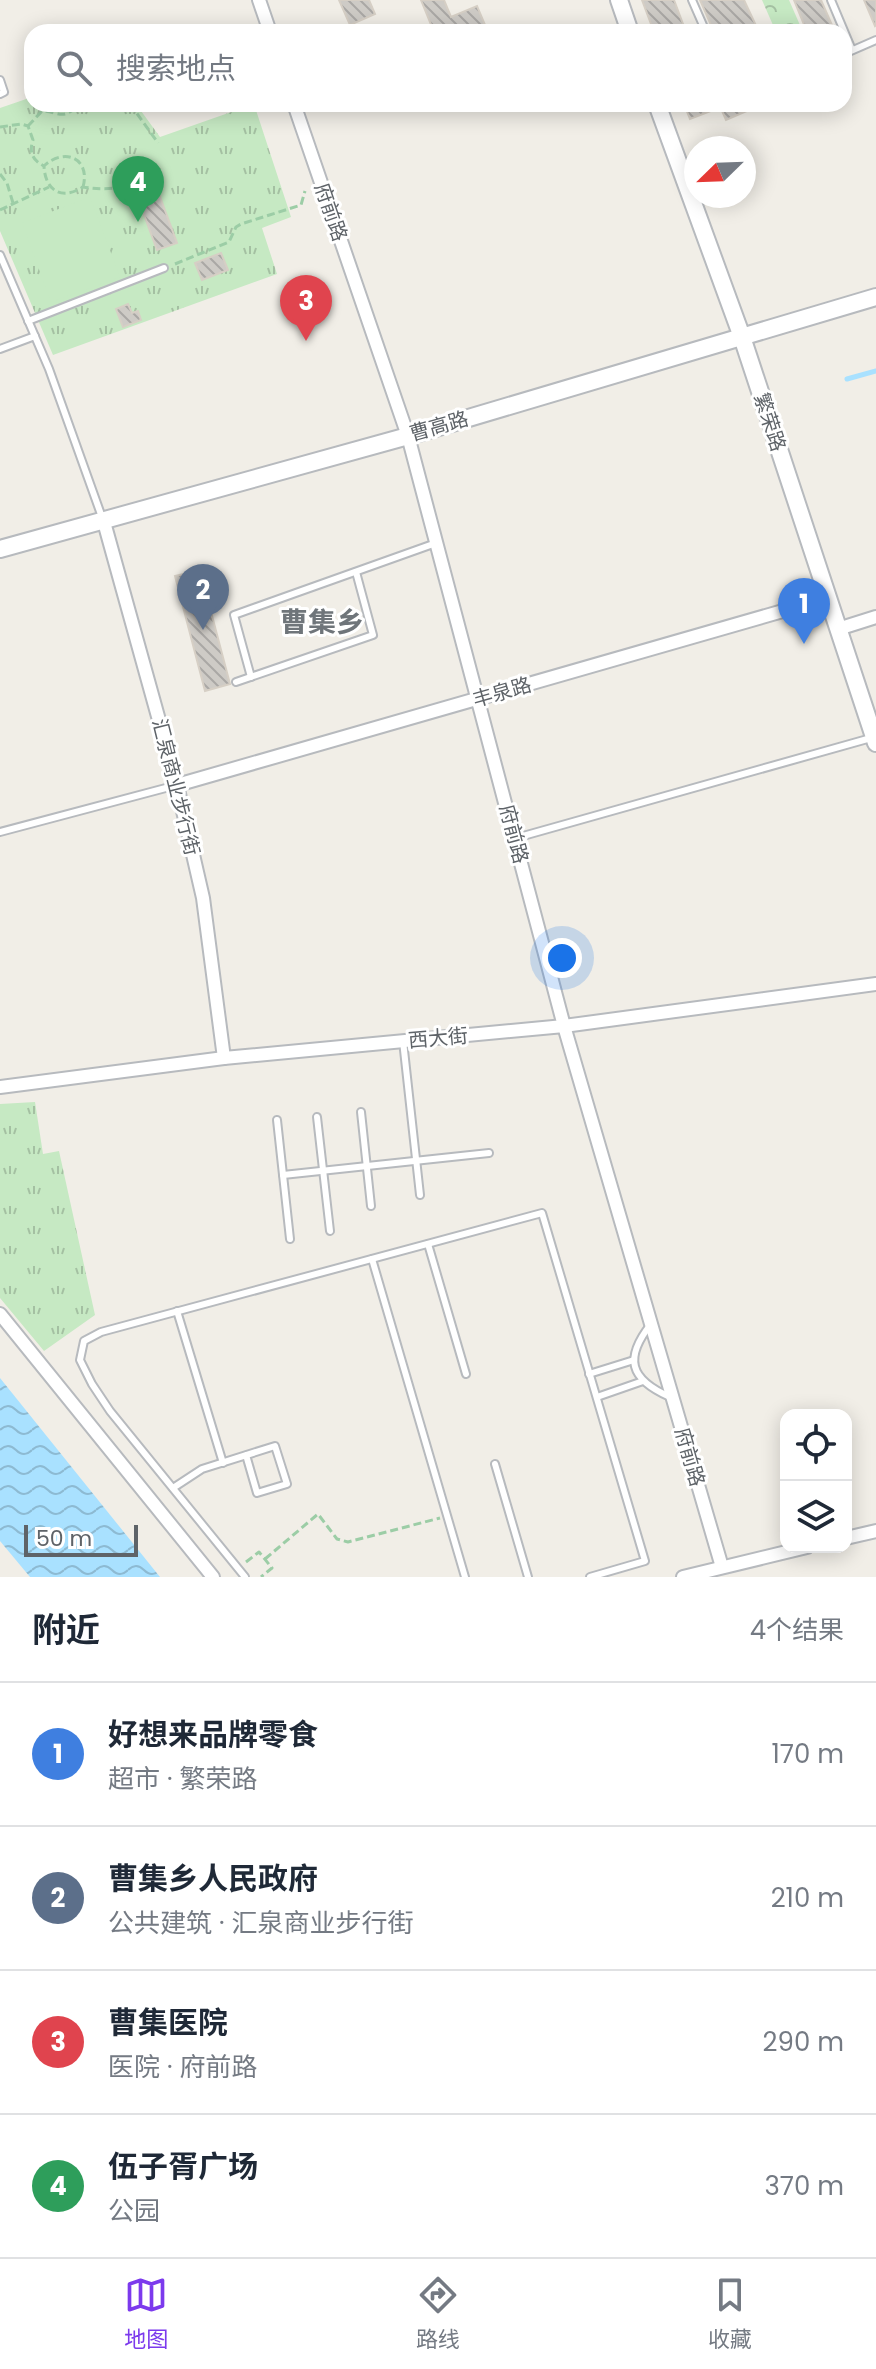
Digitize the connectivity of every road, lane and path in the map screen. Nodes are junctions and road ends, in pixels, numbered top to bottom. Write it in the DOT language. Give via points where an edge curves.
graph roads {
  1 [pos="259,0"];
  2 [pos="619,0"];
  3 [pos="692,0"];
  4 [pos="831,0"];
  5 [pos="267,24"];
  6 [pos="627,24"];
  7 [pos="702,24"];
  8 [pos="841,24"];
  9 [pos="876,40"];
  10 [pos="852,50"];
  11 [pos="0,80"];
  12 [pos="0,94"];
  13 [pos="41,112"];
  14 [pos="45,112"];
  15 [pos="71,112"];
  16 [pos="136,112"];
  17 [pos="297,112"];
  18 [pos="660,112"];
  19 [pos="28,126"];
  20 [pos="0,127"];
  21 [pos="158,143"];
  22 [pos="44,166"];
  23 [pos="0,174"];
  24 [pos="147,180"];
  25 [pos="49,187"];
  26 [pos="83,187"];
  27 [pos="305,191"];
  28 [pos="13,203"];
  29 [pos="0,210"];
  30 [pos="0,255"];
  31 [pos="164,268"];
  32 [pos="876,297"];
  33 [pos="28,321"];
  34 [pos="35,336"];
  35 [pos="742,337"];
  36 [pos="0,349"];
  37 [pos="408,436"];
  38 [pos="104,522"];
  39 [pos="436,543"];
  40 [pos="0,549"];
  41 [pos="356,572"];
  42 [pos="828,598"];
  43 [pos="876,617"];
  44 [pos="838,629"];
  45 [pos="251,677"];
  46 [pos="236,682"];
  47 [pos="478,699"];
  48 [pos="875,740"];
  49 [pos="177,785"];
  50 [pos="0,832"];
  51 [pos="515,838"];
  52 [pos="876,984"];
  53 [pos="564,1026"];
  54 [pos="403,1041"];
  55 [pos="224,1058"];
  56 [pos="0,1087"];
  57 [pos="361,1112"];
  58 [pos="317,1117"];
  59 [pos="277,1120"];
  60 [pos="489,1153"];
  61 [pos="416,1161"];
  62 [pos="367,1166"];
  63 [pos="323,1171"];
  64 [pos="283,1175"];
  65 [pos="420,1195"];
  66 [pos="371,1206"];
  67 [pos="330,1231"];
  68 [pos="290,1239"];
  69 [pos="428,1244"];
  70 [pos="372,1259"];
  71 [pos="177,1311"];
  72 [pos="0,1314"];
  73 [pos="651,1324"];
  74 [pos="634,1360"];
  75 [pos="466,1374"];
  76 [pos="589,1374"];
  77 [pos="643,1381"];
  78 [pos="597,1397"];
  79 [pos="673,1399"];
  80 [pos="246,1455"];
  81 [pos="223,1463"];
  82 [pos="495,1464"];
  83 [pos="173,1488"];
  84 [pos="447,1516"];
  85 [pos="876,1531"];
  86 [pos="852,1537"];
  87 [pos="782,1553"];
  88 [pos="265,1559"];
  89 [pos="722,1567"];
  90 [pos="238,1568"];
  91 [pos="213,1577"];
  92 [pos="245,1577"];
  93 [pos="261,1577"];
  94 [pos="465,1577"];
  95 [pos="528,1577"];
  96 [pos="590,1577"];
  97 [pos="683,1577"];
  1 -- 5 [label="street"];
  2 -- 6 [label="street"];
  3 -- 7 [label="lane"];
  4 -- 8 [label="lane"];
  9 -- 10 [label="lane"];
  11 -- 12 [label="lane"];
  13 -- 19 [label="path"];
  14 -- 15 [label="path"];
  16 -- 21 [label="path"];
  17 -- 37 [label="street, 府前路"];
  18 -- 35 [label="street, 繁荣路"];
  19 -- 20 [label="path"];
  19 -- 22 [label="path" via="33,158"];
  22 -- 25 [label="path"];
  22 -- 26 [label="path" via="51,159 76,159 86,177"];
  23 -- 28 [label="path"];
  24 -- 26 [label="path" via="103,191"];
  25 -- 26 [label="path" via="67,193"];
  25 -- 28 [label="path"];
  27 -- 31 [label="path" via="301,205 241,224 229,242"];
  28 -- 29 [label="path"];
  30 -- 33 [label="lane"];
  31 -- 33 [label="lane"];
  32 -- 35 [label="street, 曹高路"];
  33 -- 34 [label="lane"];
  34 -- 36 [label="lane"];
  34 -- 38 [label="lane"];
  35 -- 37 [label="street, 曹高路"];
  35 -- 42 [label="street, 繁荣路"];
  37 -- 38 [label="street, 曹高路"];
  37 -- 39 [label="street, 府前路"];
  38 -- 40 [label="street, 曹高路"];
  38 -- 49 [label="street, 汇泉商业步行街"];
  39 -- 41 [label="lane"];
  39 -- 47 [label="street, 府前路"];
  41 -- 45 [label="lane" via="234,615"];
  41 -- 45 [label="lane" via="373,635"];
  42 -- 44 [label="street, 繁荣路"];
  42 -- 47 [label="street, 丰泉路"];
  43 -- 44 [label="street"];
  44 -- 48 [label="street, 繁荣路"];
  45 -- 46 [label="lane"];
  47 -- 49 [label="street, 丰泉路"];
  47 -- 51 [label="street, 府前路"];
  48 -- 51 [label="lane"];
  49 -- 50 [label="lane"];
  49 -- 55 [label="street, 汇泉商业步行街" via="203,898"];
  51 -- 53 [label="street, 府前路"];
  52 -- 53 [label="street, 西大街"];
  53 -- 54 [label="street, 西大街"];
  53 -- 73 [label="street, 府前路"];
  54 -- 55 [label="street, 西大街"];
  54 -- 61 [label="lane"];
  55 -- 56 [label="street, 西大街"];
  57 -- 62 [label="lane"];
  58 -- 63 [label="lane"];
  59 -- 64 [label="lane"];
  60 -- 61 [label="lane"];
  61 -- 62 [label="lane"];
  61 -- 65 [label="lane"];
  62 -- 63 [label="lane"];
  62 -- 66 [label="lane"];
  63 -- 64 [label="lane"];
  63 -- 67 [label="lane"];
  64 -- 68 [label="lane"];
  69 -- 70 [label="lane"];
  69 -- 75 [label="lane"];
  69 -- 76 [label="lane" via="542,1213"];
  70 -- 71 [label="lane"];
  70 -- 84 [label="lane"];
  71 -- 81 [label="lane"];
  71 -- 83 [label="lane" via="101,1332 80,1349 88,1377 110,1411"];
  72 -- 91 [label="street"];
  73 -- 74 [label="lane" via="637,1342"];
  73 -- 79 [label="street, 府前路"];
  74 -- 76 [label="lane"];
  74 -- 77 [label="lane"];
  76 -- 78 [label="lane"];
  77 -- 78 [label="lane"];
  77 -- 79 [label="lane"];
  78 -- 96 [label="lane" via="645,1561"];
  79 -- 89 [label="street, 府前路"];
  80 -- 80 [label="lane" via="275,1446 287,1484 257,1493"];
  80 -- 81 [label="lane"];
  81 -- 83 [label="lane"];
  82 -- 95 [label="lane"];
  83 -- 90 [label="lane"];
  84 -- 88 [label="path" via="348,1542 337,1539 318,1514"];
  84 -- 94 [label="lane"];
  85 -- 86 [label="street"];
  87 -- 89 [label="street"];
  88 -- 90 [label="path" via="259,1552"];
  88 -- 93 [label="path" via="272,1568"];
  89 -- 97 [label="street"];
  90 -- 92 [label="lane"];
}
